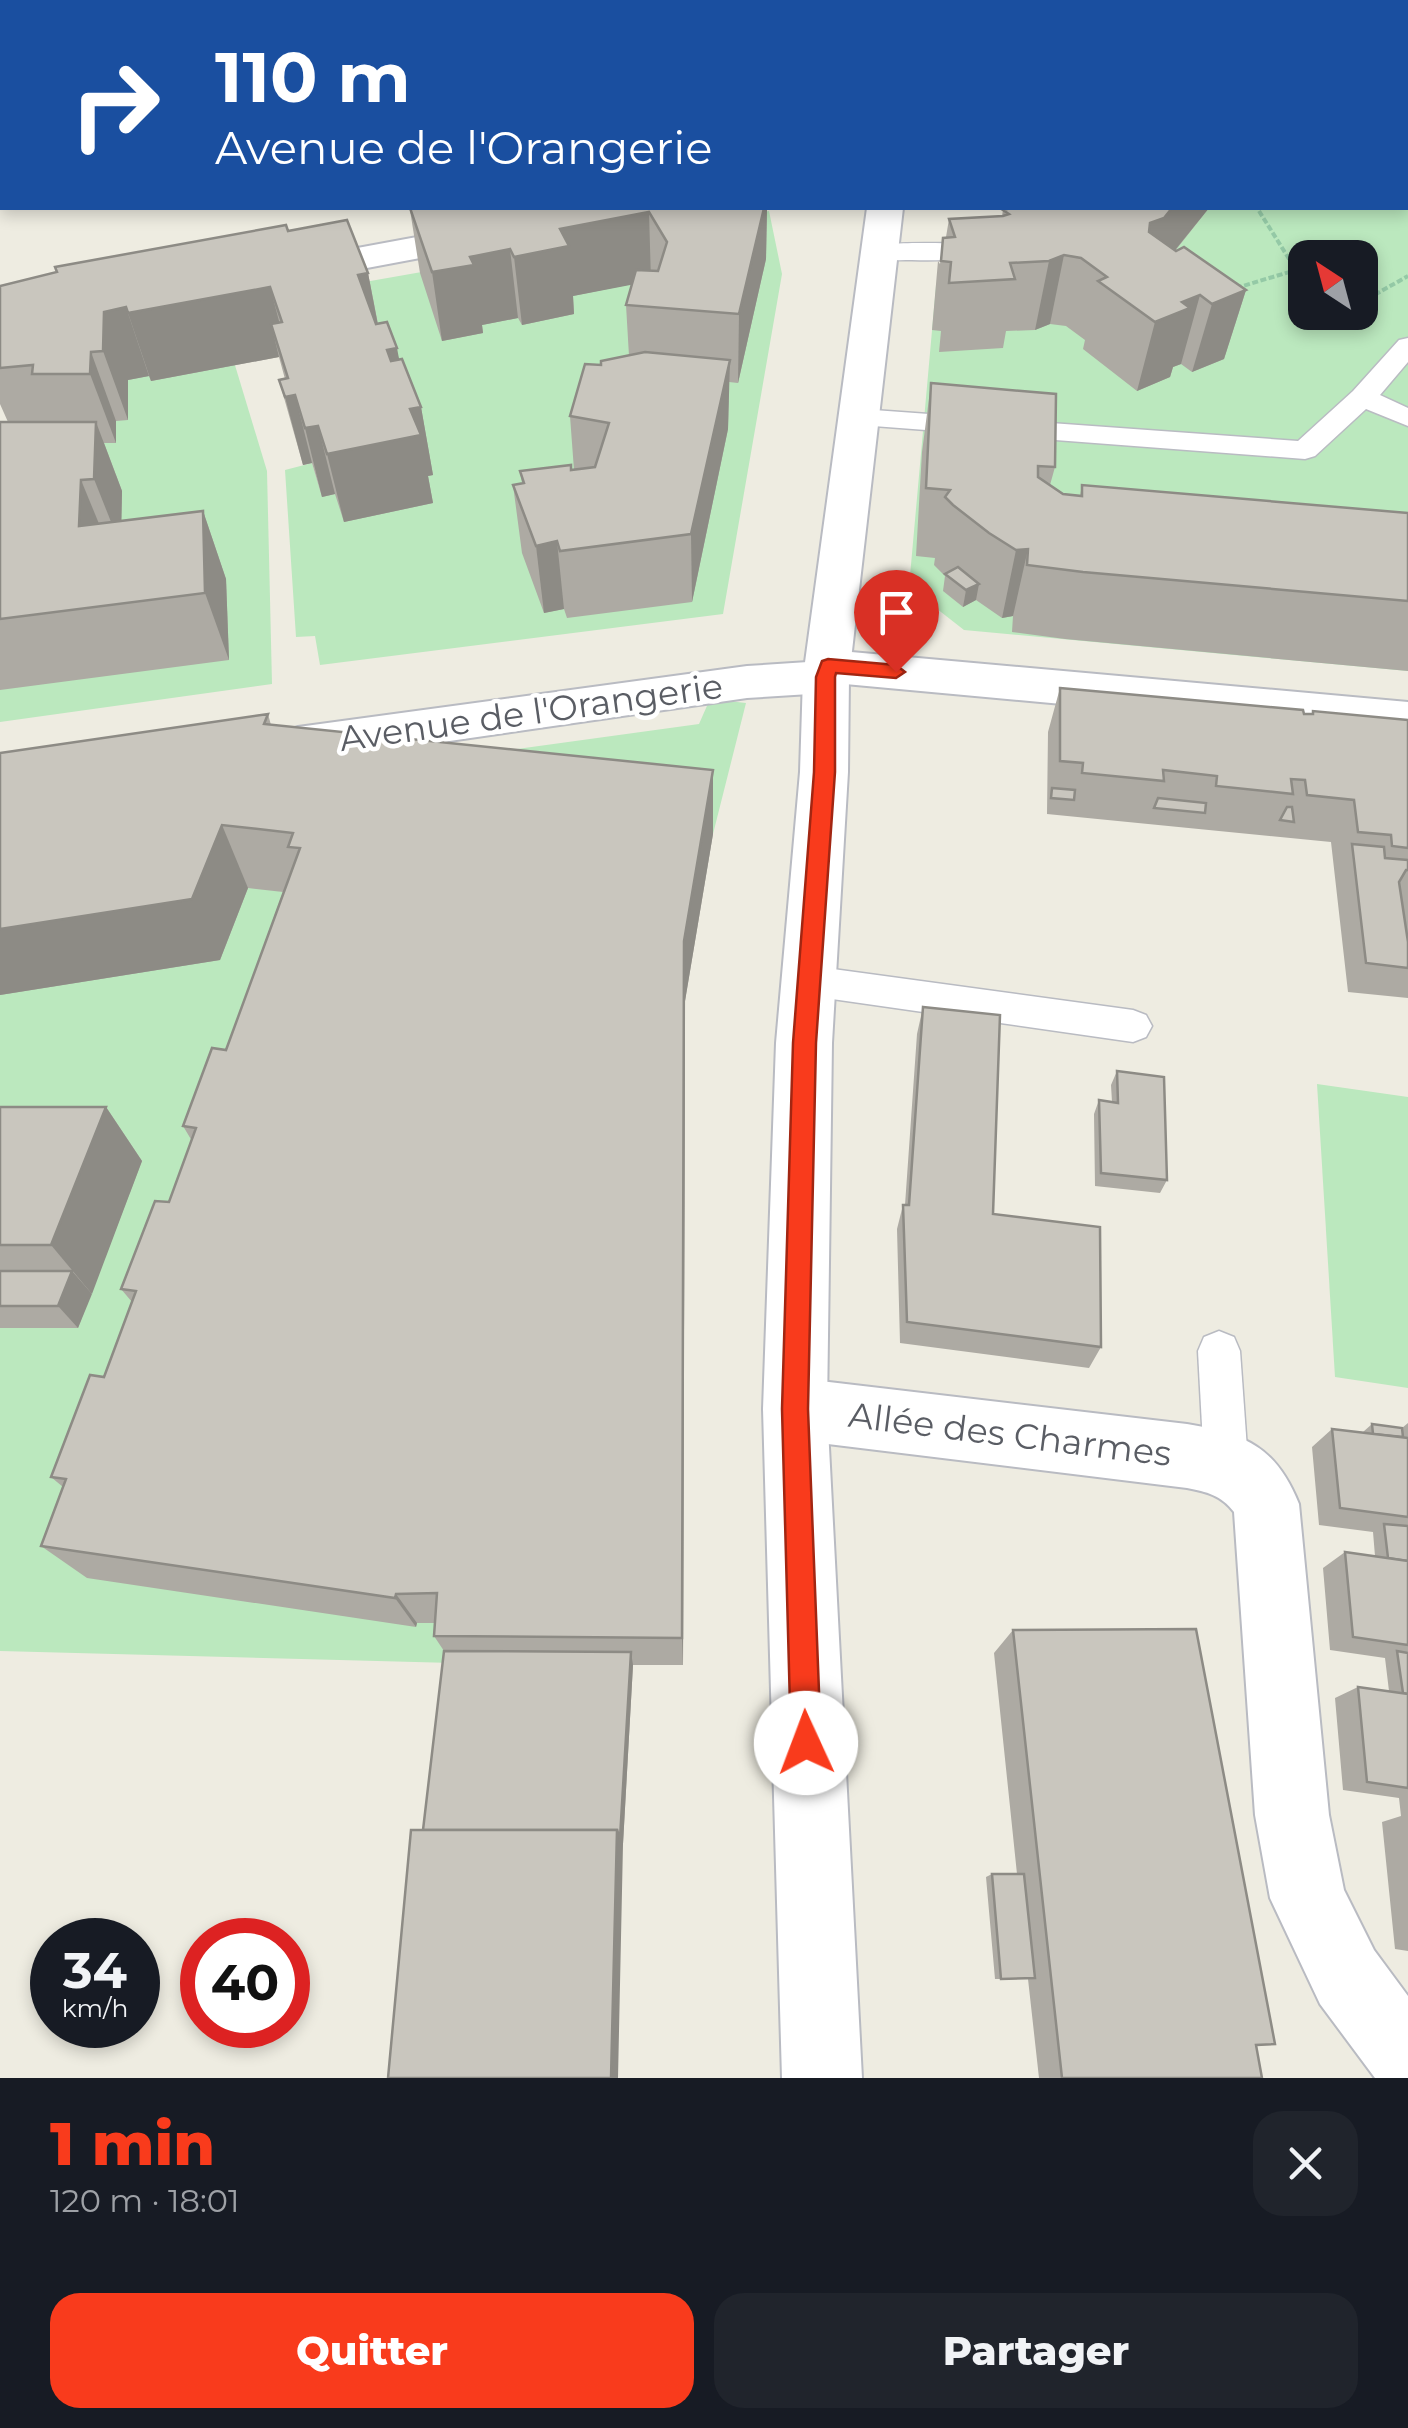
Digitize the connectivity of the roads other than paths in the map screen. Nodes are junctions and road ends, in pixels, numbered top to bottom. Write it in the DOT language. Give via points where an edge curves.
graph roads {
  1 [pos="617,210"];
  2 [pos="1056,210"];
  3 [pos="882,230"];
  4 [pos="252,278"];
  5 [pos="1408,346"];
  6 [pos="1363,398"];
  7 [pos="860,417"];
  8 [pos="1408,418"];
  9 [pos="827,671"];
  10 [pos="1408,719"];
  11 [pos="252,752"];
  12 [pos="811,981"];
  13 [pos="1133,1026"];
  14 [pos="1219,1351"];
  15 [pos="795,1409"];
  16 [pos="1226,1463"];
  17 [pos="1408,2055"];
  18 [pos="822,2078"];
  1 -- 4 [label="street"];
  2 -- 3 [label="lane" via="1036,228 951,255"];
  3 -- 7 [label="street"];
  5 -- 6 [label="lane"];
  6 -- 7 [label="lane" via="1305,450"];
  6 -- 8 [label="lane"];
  7 -- 9 [label="street"];
  9 -- 10 [label="street, Avenue de l'Orangerie"];
  9 -- 11 [label="street, Avenue de l'Orangerie"];
  9 -- 12 [label="street"];
  12 -- 13 [label="lane"];
  12 -- 15 [label="street"];
  14 -- 16 [label="lane, Allée des Charmes"];
  15 -- 16 [label="street, Allée des Charmes"];
  15 -- 18 [label="street"];
  16 -- 17 [label="street" via="1255,1482 1266,1504 1292,1815 1308,1898 1347,1976"];
}
